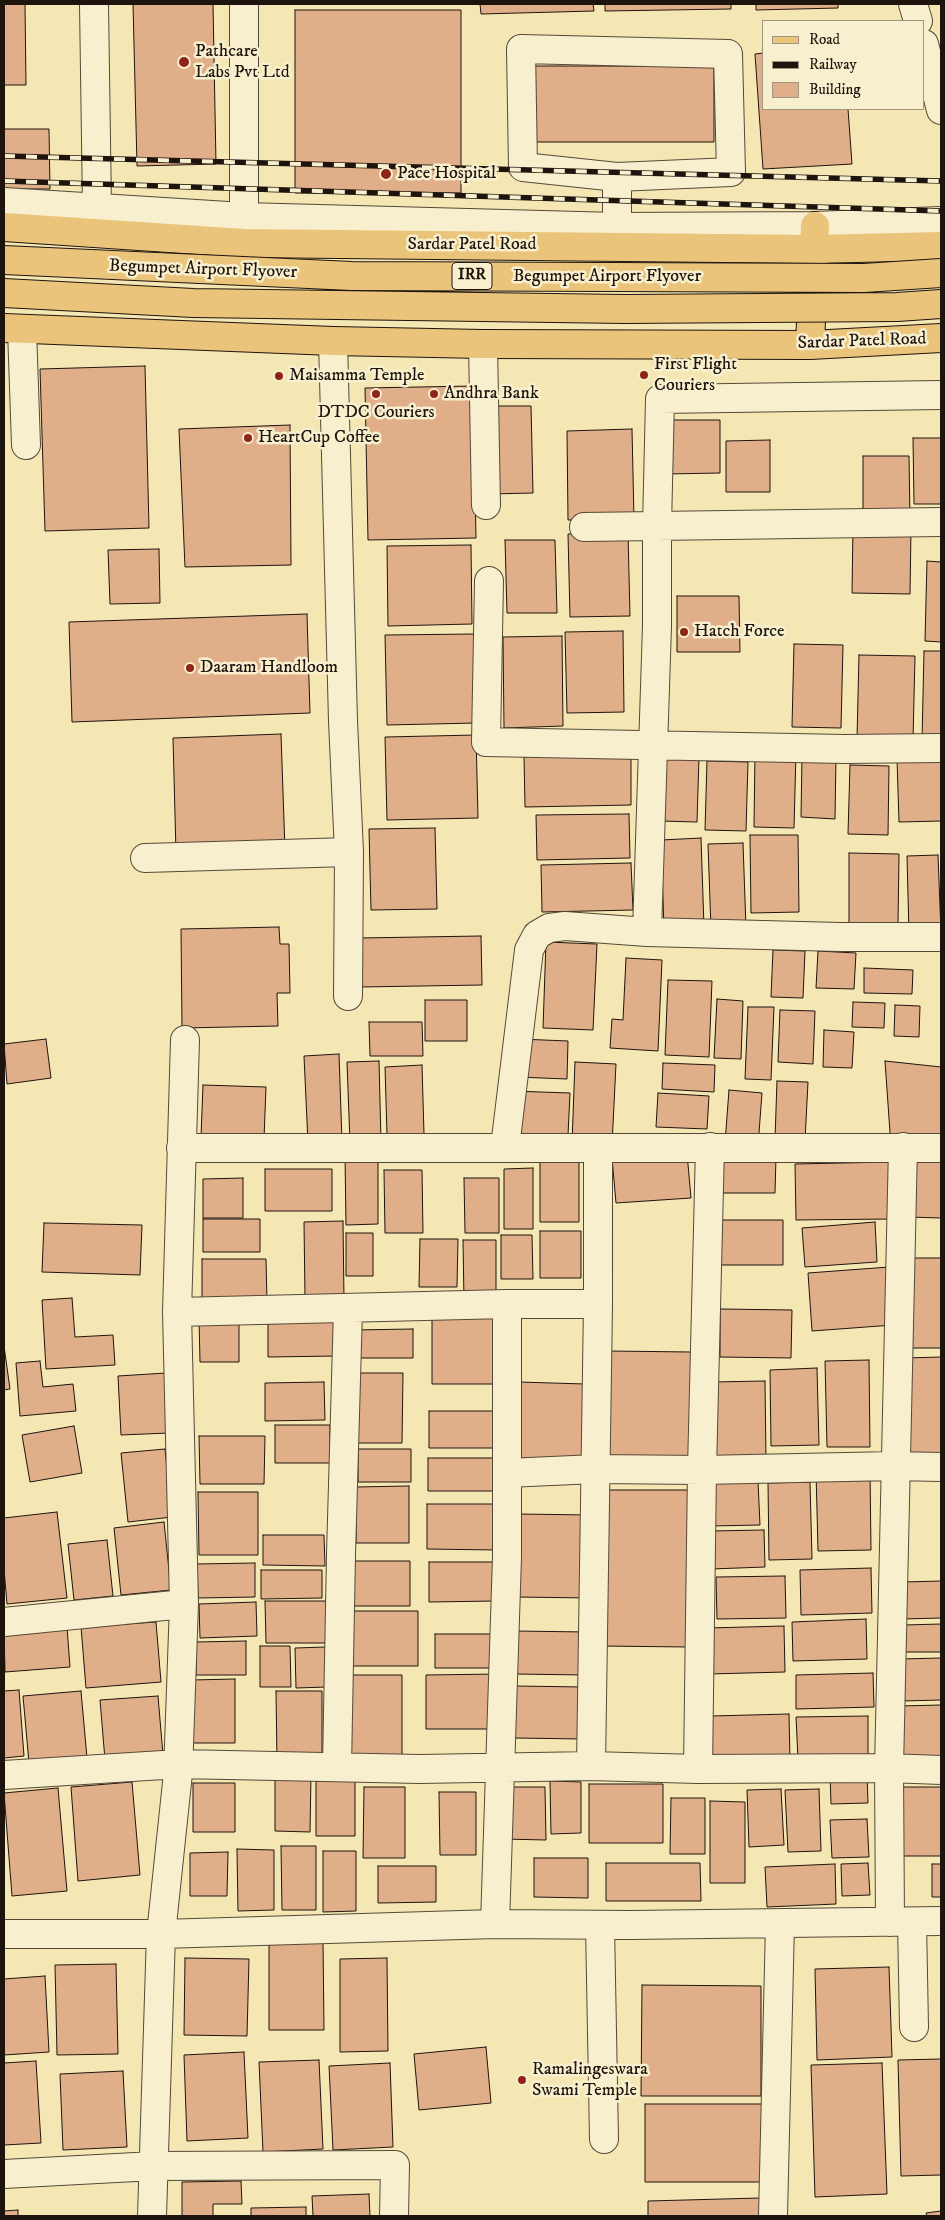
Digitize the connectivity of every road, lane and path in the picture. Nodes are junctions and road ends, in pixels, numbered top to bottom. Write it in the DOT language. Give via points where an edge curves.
graph roads {
  1 [pos="94,4"];
  2 [pos="244,4"];
  3 [pos="913,4"];
  4 [pos="918,20"];
  5 [pos="925,48"];
  6 [pos="941,110"];
  7 [pos="617,177"];
  8 [pos="4,202"];
  9 [pos="97,208"];
  10 [pos="244,217"];
  11 [pos="941,221"];
  12 [pos="4,227"];
  13 [pos="617,227"];
  14 [pos="814,238"];
  15 [pos="941,246"];
  16 [pos="4,260"];
  17 [pos="941,274"];
  18 [pos="4,293"];
  19 [pos="941,304"];
  20 [pos="13,328"];
  21 [pos="941,338"];
  22 [pos="333,341"];
  23 [pos="483,344"];
  24 [pos="810,345"];
  25 [pos="941,395"];
  26 [pos="26,445"];
  27 [pos="486,505"];
  28 [pos="941,522"];
  29 [pos="657,526"];
  30 [pos="584,527"];
  31 [pos="489,581"];
  32 [pos="652,744"];
  33 [pos="941,748"];
  34 [pos="349,852"];
  35 [pos="145,858"];
  36 [pos="648,932"];
  37 [pos="941,937"];
  38 [pos="348,996"];
  39 [pos="185,1040"];
  40 [pos="710,1147"];
  41 [pos="903,1147"];
  42 [pos="181,1148"];
  43 [pos="505,1148"];
  44 [pos="941,1148"];
  45 [pos="598,1149"];
  46 [pos="507,1304"];
  47 [pos="598,1304"];
  48 [pos="348,1308"];
  49 [pos="177,1312"];
  50 [pos="894,1466"];
  51 [pos="941,1468"];
  52 [pos="596,1469"];
  53 [pos="702,1470"];
  54 [pos="507,1473"];
  55 [pos="184,1604"];
  56 [pos="4,1622"];
  57 [pos="179,1764"];
  58 [pos="591,1766"];
  59 [pos="337,1767"];
  60 [pos="500,1768"];
  61 [pos="888,1768"];
  62 [pos="698,1769"];
  63 [pos="941,1770"];
  64 [pos="4,1775"];
  65 [pos="941,1921"];
  66 [pos="901,1922"];
  67 [pos="495,1924"];
  68 [pos="780,1924"];
  69 [pos="600,1925"];
  70 [pos="4,1934"];
  71 [pos="161,1934"];
  72 [pos="914,2027"];
  73 [pos="604,2139"];
  74 [pos="154,2166"];
  75 [pos="4,2174"];
  76 [pos="152,2216"];
  77 [pos="394,2216"];
  78 [pos="773,2216"];
  1 -- 9 [label="street"];
  2 -- 10 [label="street"];
  3 -- 4 [label="street"];
  5 -- 6 [label="street"];
  7 -- 7 [label="street" via="731,172 728,54 521,50 523,167"];
  7 -- 13 [label="street"];
  8 -- 9 [label="street"];
  9 -- 10 [label="street"];
  10 -- 13 [label="street"];
  11 -- 14 [label="street"];
  12 -- 14 [label="main road, Sardar Patel Road / IRR" via="244,243"];
  13 -- 14 [label="street"];
  14 -- 15 [label="main road, Sardar Patel Road / IRR"];
  14 -- 24 [label="main road"];
  16 -- 17 [label="main road, Begumpet Airport Flyover / IRR, bridge" via="352,276 864,278"];
  18 -- 19 [label="main road, Begumpet Airport Flyover / IRR, bridge" via="193,303 625,309"];
  20 -- 22 [label="main road, Sardar Patel Road"];
  20 -- 26 [label="street"];
  21 -- 24 [label="main road, Sardar Patel Road"];
  22 -- 23 [label="main road, Sardar Patel Road"];
  22 -- 34 [label="street"];
  23 -- 24 [label="main road, Sardar Patel Road"];
  23 -- 27 [label="street"];
  25 -- 29 [label="street" via="660,399"];
  28 -- 29 [label="street"];
  29 -- 30 [label="street"];
  29 -- 32 [label="street"];
  31 -- 32 [label="street" via="486,742"];
  32 -- 33 [label="street"];
  32 -- 36 [label="street"];
  34 -- 35 [label="street"];
  34 -- 38 [label="street"];
  36 -- 37 [label="street"];
  36 -- 43 [label="street" via="565,926 549,928 537,935 529,950"];
  39 -- 42 [label="street"];
  40 -- 41 [label="street"];
  40 -- 45 [label="street"];
  40 -- 53 [label="street"];
  41 -- 44 [label="street"];
  41 -- 50 [label="street"];
  42 -- 43 [label="street"];
  42 -- 49 [label="street"];
  43 -- 45 [label="street"];
  45 -- 47 [label="street"];
  46 -- 47 [label="street"];
  46 -- 48 [label="street"];
  46 -- 54 [label="street"];
  47 -- 52 [label="street"];
  48 -- 49 [label="street"];
  48 -- 59 [label="street"];
  49 -- 55 [label="street"];
  50 -- 51 [label="street"];
  50 -- 53 [label="street"];
  50 -- 61 [label="street"];
  52 -- 53 [label="street"];
  52 -- 54 [label="street"];
  52 -- 58 [label="street"];
  53 -- 62 [label="street"];
  54 -- 60 [label="street"];
  55 -- 56 [label="street"];
  55 -- 57 [label="street"];
  57 -- 59 [label="street"];
  57 -- 64 [label="street"];
  57 -- 71 [label="street"];
  58 -- 60 [label="street"];
  58 -- 62 [label="street"];
  59 -- 60 [label="street"];
  60 -- 67 [label="street"];
  61 -- 62 [label="street"];
  61 -- 63 [label="street"];
  61 -- 66 [label="street"];
  65 -- 66 [label="street"];
  66 -- 68 [label="street"];
  66 -- 72 [label="street"];
  67 -- 69 [label="street"];
  67 -- 71 [label="street"];
  68 -- 69 [label="street"];
  68 -- 78 [label="street"];
  69 -- 73 [label="street"];
  70 -- 71 [label="street"];
  71 -- 74 [label="street"];
  74 -- 75 [label="street"];
  74 -- 76 [label="street"];
  74 -- 77 [label="street" via="396,2165"];
}
